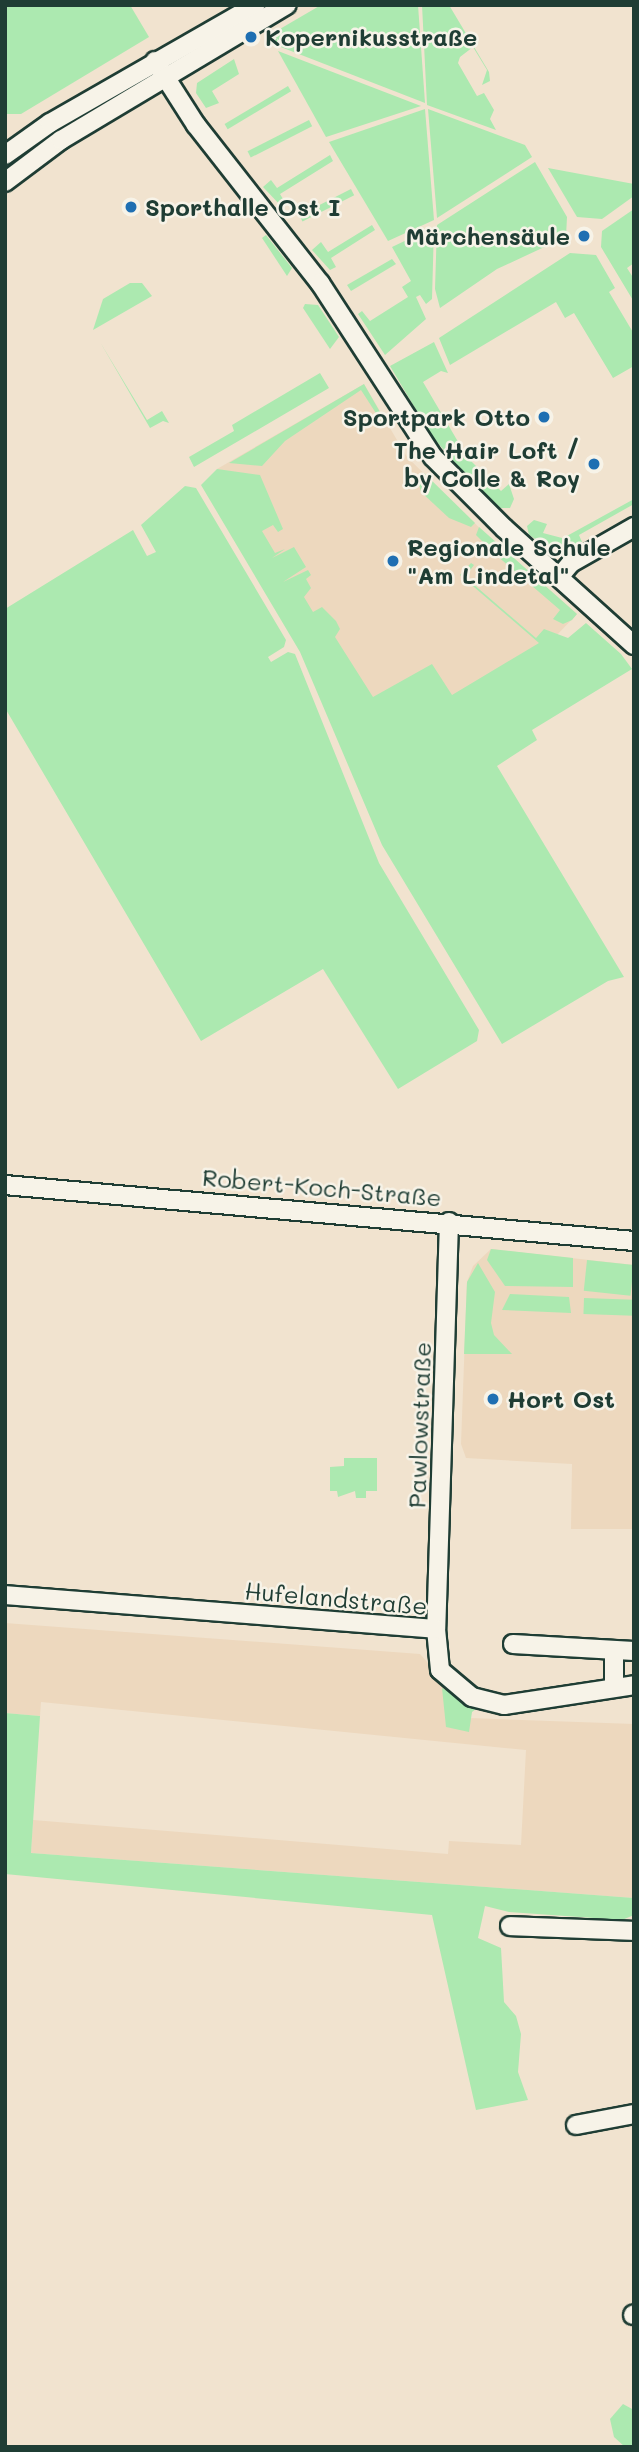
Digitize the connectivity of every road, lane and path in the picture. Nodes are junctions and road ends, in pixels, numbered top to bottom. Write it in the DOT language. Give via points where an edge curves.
graph roads {
  1 [pos="256,5"];
  2 [pos="287,5"];
  3 [pos="155,61"];
  4 [pos="165,79"];
  5 [pos="5,155"];
  6 [pos="5,182"];
  7 [pos="634,527"];
  8 [pos="560,576"];
  9 [pos="634,645"];
  10 [pos="5,1185"];
  11 [pos="449,1222"];
  12 [pos="634,1241"];
  13 [pos="5,1595"];
  14 [pos="436,1629"];
  15 [pos="513,1644"];
  16 [pos="614,1650"];
  17 [pos="634,1651"];
  18 [pos="614,1685"];
  19 [pos="634,1685"];
  20 [pos="510,1926"];
  21 [pos="634,1931"];
  22 [pos="634,2114"];
  23 [pos="576,2125"];
  1 -- 3 [label="street"];
  2 -- 4 [label="street"];
  3 -- 4 [label="street"];
  3 -- 5 [label="street"];
  4 -- 6 [label="street" via="61,140"];
  4 -- 8 [label="street" via="320,283 433,457"];
  7 -- 8 [label="street" via="571,563"];
  8 -- 9 [label="street"];
  10 -- 11 [label="street, Robert-Koch-Straße"];
  11 -- 12 [label="street, Robert-Koch-Straße"];
  11 -- 14 [label="street, Pawlowstraße"];
  13 -- 14 [label="street, Hufelandstraße"];
  14 -- 18 [label="street, Hufelandstraße" via="440,1670 457,1689 487,1703 523,1704"];
  15 -- 16 [label="street"];
  16 -- 17 [label="street"];
  16 -- 18 [label="street"];
  18 -- 19 [label="street, Hufelandstraße"];
  20 -- 21 [label="street"];
  22 -- 23 [label="street"];
}
